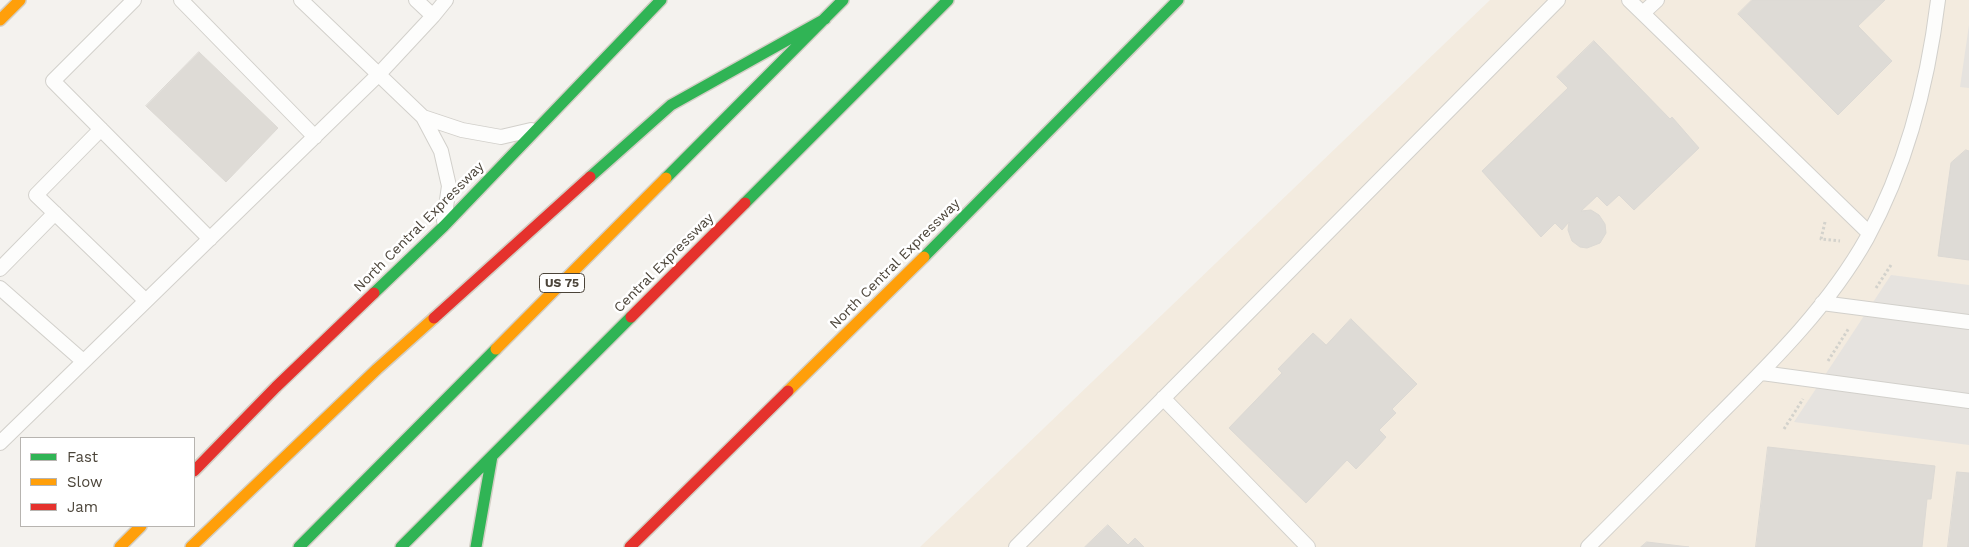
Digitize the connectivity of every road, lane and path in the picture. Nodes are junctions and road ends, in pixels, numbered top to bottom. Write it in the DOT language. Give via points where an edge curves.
graph roads {
  1 [pos="20,0"];
  2 [pos="134,0"];
  3 [pos="180,0"];
  4 [pos="301,0"];
  5 [pos="416,0"];
  6 [pos="446,0"];
  7 [pos="661,0"];
  8 [pos="843,0"];
  9 [pos="948,0"];
  10 [pos="1178,0"];
  11 [pos="1558,0"];
  12 [pos="1629,0"];
  13 [pos="1657,0"];
  14 [pos="1938,0"];
  15 [pos="1643,13"];
  16 [pos="433,16"];
  17 [pos="825,18"];
  18 [pos="0,20"];
  19 [pos="379,74"];
  20 [pos="423,117"];
  21 [pos="101,129"];
  22 [pos="537,129"];
  23 [pos="315,136"];
  24 [pos="55,213"];
  25 [pos="444,226"];
  26 [pos="1869,233"];
  27 [pos="210,239"];
  28 [pos="1891,265"];
  29 [pos="0,269"];
  30 [pos="0,288"];
  31 [pos="146,301"];
  32 [pos="1822,303"];
  33 [pos="1863,308"];
  34 [pos="1969,322"];
  35 [pos="83,362"];
  36 [pos="1762,373"];
  37 [pos="1815,381"];
  38 [pos="1163,398"];
  39 [pos="1969,400"];
  40 [pos="1784,429"];
  41 [pos="0,443"];
  42 [pos="492,456"];
  43 [pos="195,470"];
  44 [pos="139,527"];
  45 [pos="120,547"];
  46 [pos="191,547"];
  47 [pos="299,547"];
  48 [pos="401,547"];
  49 [pos="476,547"];
  50 [pos="630,547"];
  51 [pos="1016,547"];
  52 [pos="1308,547"];
  53 [pos="1588,547"];
  1 -- 18 [label="main road"];
  2 -- 21 [label="lane" via="53,81"];
  3 -- 23 [label="lane"];
  4 -- 19 [label="lane"];
  5 -- 16 [label="lane"];
  6 -- 16 [label="lane"];
  7 -- 22 [label="main road, North Central Expressway"];
  8 -- 17 [label="main road, US 75"];
  9 -- 42 [label="main road, Central Expressway"];
  10 -- 50 [label="main road, North Central Expressway" via="994,188"];
  11 -- 38 [label="lane"];
  12 -- 15 [label="lane"];
  13 -- 15 [label="lane"];
  14 -- 26 [label="lane" via="1929,58 1907,145 1883,207"];
  15 -- 26 [label="lane"];
  16 -- 19 [label="lane"];
  17 -- 46 [label="main road" via="670,105 377,369"];
  17 -- 47 [label="main road, US 75"];
  19 -- 20 [label="lane"];
  19 -- 23 [label="lane"];
  20 -- 22 [label="lane" via="462,130 501,136"];
  20 -- 25 [label="lane" via="441,151 449,186"];
  21 -- 24 [label="lane" via="36,195"];
  21 -- 27 [label="lane"];
  22 -- 25 [label="main road, North Central Expressway"];
  23 -- 27 [label="lane"];
  24 -- 29 [label="lane"];
  24 -- 31 [label="lane"];
  25 -- 43 [label="main road, North Central Expressway" via="276,387"];
  26 -- 32 [label="lane"];
  27 -- 31 [label="lane"];
  28 -- 33 [label="path"];
  30 -- 35 [label="lane"];
  31 -- 35 [label="lane"];
  32 -- 33 [label="lane"];
  32 -- 36 [label="lane"];
  33 -- 34 [label="lane"];
  33 -- 37 [label="path"];
  35 -- 41 [label="lane"];
  36 -- 37 [label="lane"];
  36 -- 53 [label="lane"];
  37 -- 39 [label="lane"];
  37 -- 40 [label="path"];
  38 -- 51 [label="lane"];
  38 -- 52 [label="lane"];
  42 -- 48 [label="main road, Central Expressway"];
  42 -- 49 [label="main road"];
  44 -- 45 [label="main road"];
}
